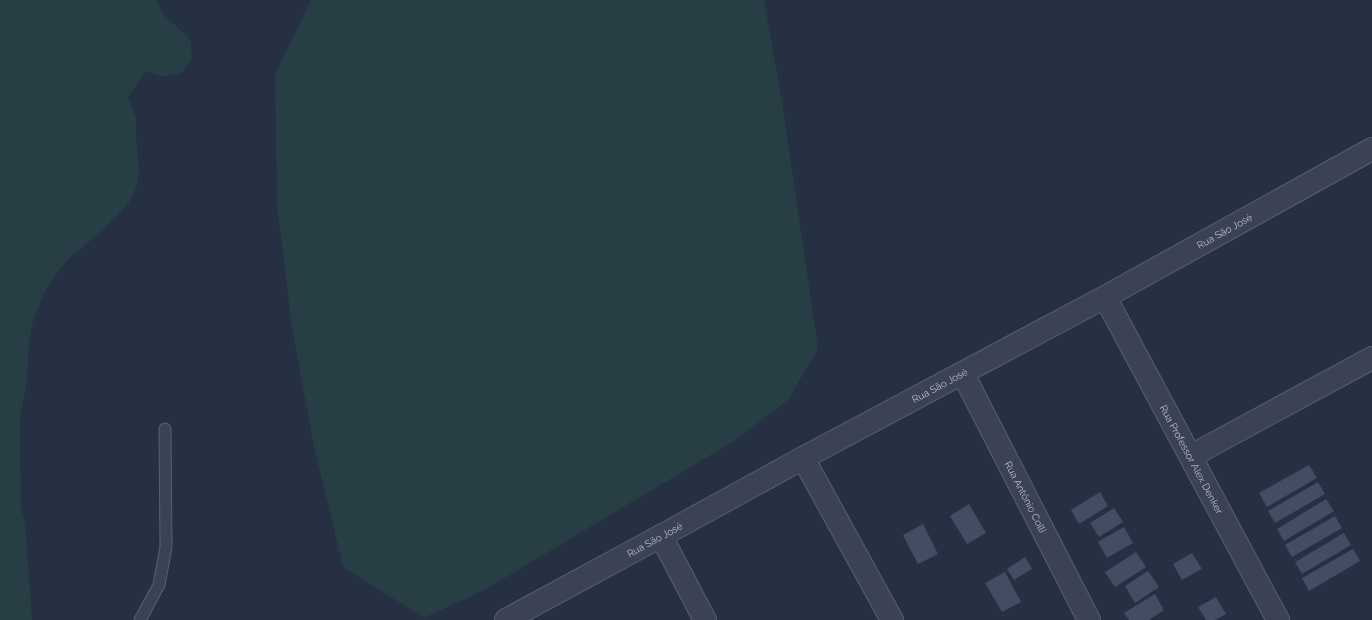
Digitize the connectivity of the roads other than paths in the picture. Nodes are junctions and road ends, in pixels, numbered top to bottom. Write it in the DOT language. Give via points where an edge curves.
graph roads {
  1 [pos="1372,149"];
  2 [pos="1106,297"];
  3 [pos="1372,358"];
  4 [pos="963,374"];
  5 [pos="165,429"];
  6 [pos="1191,456"];
  7 [pos="803,458"];
  8 [pos="661,536"];
  9 [pos="140,620"];
  10 [pos="508,620"];
  11 [pos="705,620"];
  12 [pos="892,620"];
  13 [pos="1089,620"];
  14 [pos="1278,620"];
  1 -- 2 [label="street, Rua São José"];
  2 -- 4 [label="street, Rua São José"];
  2 -- 6 [label="street, Rua Professor Alex Denker"];
  3 -- 6 [label="street"];
  4 -- 7 [label="street, Rua São José"];
  4 -- 13 [label="street, Rua Antônio Colli"];
  5 -- 9 [label="lane" via="166,547 159,585"];
  6 -- 14 [label="street, Rua Professor Alex Denker"];
  7 -- 8 [label="street, Rua São José"];
  7 -- 12 [label="street"];
  8 -- 10 [label="street, Rua São José"];
  8 -- 11 [label="street"];
}
